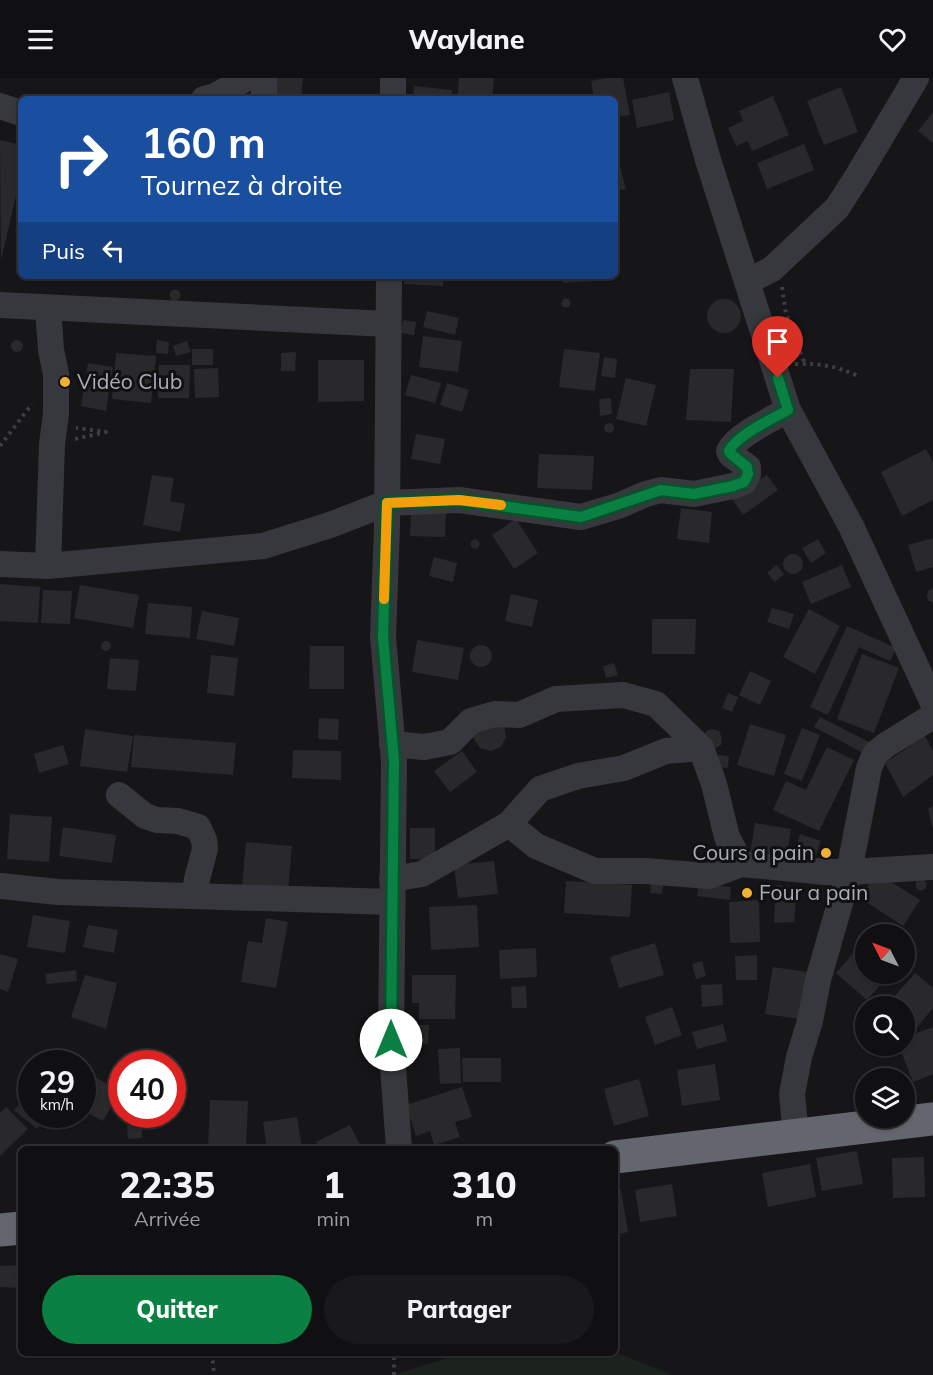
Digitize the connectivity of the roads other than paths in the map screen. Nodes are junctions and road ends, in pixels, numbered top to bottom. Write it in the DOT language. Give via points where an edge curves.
graph roads {
  1 [pos="247,78"];
  2 [pos="264,78"];
  3 [pos="393,78"];
  4 [pos="685,78"];
  5 [pos="916,78"];
  6 [pos="215,96"];
  7 [pos="264,96"];
  8 [pos="393,96"];
  9 [pos="0,106"];
  10 [pos="18,112"];
  11 [pos="389,279"];
  12 [pos="747,282"];
  13 [pos="0,305"];
  14 [pos="48,308"];
  15 [pos="388,324"];
  16 [pos="788,410"];
  17 [pos="387,503"];
  18 [pos="0,564"];
  19 [pos="48,566"];
  20 [pos="933,703"];
  21 [pos="933,716"];
  22 [pos="392,744"];
  23 [pos="701,748"];
  24 [pos="119,795"];
  25 [pos="509,824"];
  26 [pos="741,864"];
  27 [pos="933,867"];
  28 [pos="849,872"];
  29 [pos="0,886"];
  30 [pos="392,891"];
  31 [pos="194,896"];
  32 [pos="933,1119"];
  33 [pos="796,1136"];
  34 [pos="399,1146"];
  35 [pos="618,1157"];
  36 [pos="18,1228"];
  37 [pos="0,1230"];
  1 -- 6 [label="street"];
  2 -- 7 [label="street"];
  3 -- 8 [label="street"];
  4 -- 12 [label="street"];
  5 -- 12 [label="street" via="837,208 772,269"];
  9 -- 10 [label="street"];
  11 -- 15 [label="street"];
  12 -- 16 [label="street"];
  13 -- 14 [label="street"];
  14 -- 15 [label="street"];
  14 -- 19 [label="street" via="56,374"];
  15 -- 17 [label="street"];
  16 -- 17 [label="street" via="732,445 729,451 747,467 748,474 744,482 733,486 694,494 661,490 581,517 459,500"];
  16 -- 20 [label="street" via="851,526"];
  17 -- 19 [label="street" via="263,546"];
  17 -- 22 [label="street" via="383,637"];
  18 -- 19 [label="street"];
  21 -- 28 [label="street" via="875,754"];
  22 -- 23 [label="street" via="424,747 450,742 471,721 495,714 519,716 556,699 623,695 656,704"];
  22 -- 30 [label="street"];
  23 -- 25 [label="street" via="666,751 624,768 578,776 540,789"];
  23 -- 26 [label="street" via="727,837"];
  24 -- 31 [label="street" via="145,816 198,827 205,849"];
  25 -- 26 [label="street" via="536,846 595,871 709,876"];
  25 -- 30 [label="street"];
  26 -- 28 [label="street"];
  27 -- 28 [label="street"];
  28 -- 33 [label="street" via="799,1057 792,1094"];
  29 -- 31 [label="street" via="58,892"];
  30 -- 31 [label="street"];
  30 -- 34 [label="street" via="391,1040"];
  32 -- 33 [label="highway"];
  33 -- 35 [label="highway"];
  36 -- 37 [label="highway"];
}
